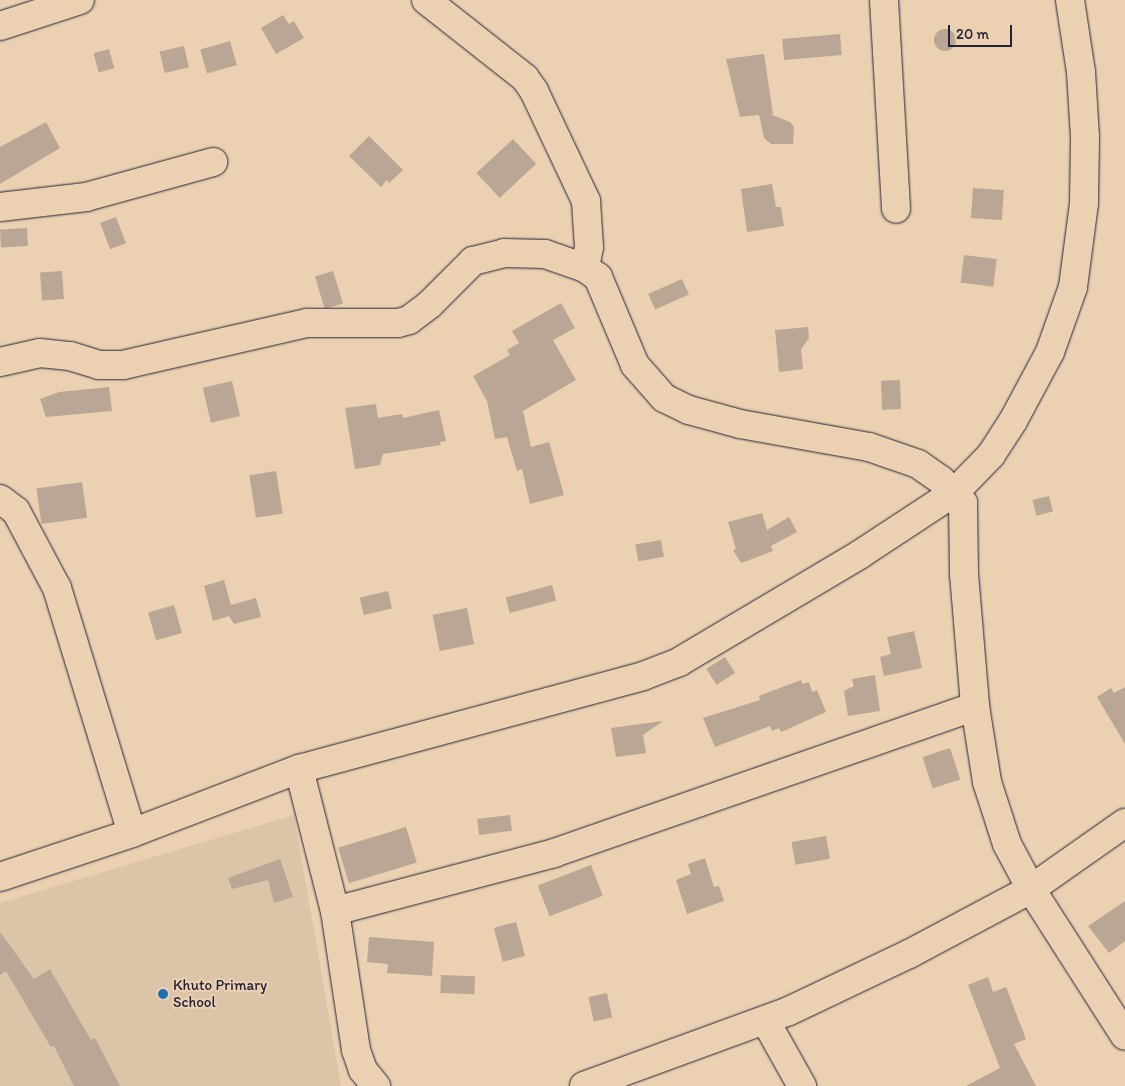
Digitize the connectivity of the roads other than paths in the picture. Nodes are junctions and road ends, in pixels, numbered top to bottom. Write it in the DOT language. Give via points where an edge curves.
graph roads {
  1 [pos="80,0"];
  2 [pos="426,0"];
  3 [pos="884,0"];
  4 [pos="1070,0"];
  5 [pos="0,26"];
  6 [pos="213,162"];
  7 [pos="0,207"];
  8 [pos="896,209"];
  9 [pos="585,268"];
  10 [pos="0,362"];
  11 [pos="955,492"];
  12 [pos="0,499"];
  13 [pos="975,706"];
  14 [pos="300,769"];
  15 [pos="1125,823"];
  16 [pos="132,832"];
  17 [pos="0,877"];
  18 [pos="1031,889"];
  19 [pos="335,911"];
  20 [pos="765,1020"];
  21 [pos="1123,1029"];
  22 [pos="376,1086"];
  23 [pos="584,1086"];
  24 [pos="802,1086"];
  1 -- 5 [label="street"];
  2 -- 9 [label="street" via="525,78 534,91 586,201 589,247"];
  3 -- 8 [label="street"];
  4 -- 11 [label="street" via="1081,72 1085,136 1084,203 1072,287 1050,352 1013,421 991,455"];
  6 -- 7 [label="street" via="86,196"];
  9 -- 10 [label="street" via="546,254 487,256 473,261 430,304 409,320 398,323 307,323 123,365 99,365 70,356 40,353"];
  9 -- 11 [label="street" via="598,277 605,290 635,365 664,398 689,410 740,424 869,447 918,464"];
  11 -- 13 [label="street" via="963,503 965,515 964,574"];
  11 -- 14 [label="street" via="859,555 680,662 643,676"];
  12 -- 16 [label="street" via="16,512 60,597"];
  13 -- 18 [label="street" via="987,782 1008,844"];
  13 -- 19 [label="street" via="554,852"];
  14 -- 16 [label="street"];
  14 -- 19 [label="street"];
  15 -- 18 [label="street"];
  16 -- 17 [label="street"];
  18 -- 20 [label="street" via="908,954"];
  18 -- 21 [label="street"];
  19 -- 22 [label="street" via="356,1050 363,1070"];
  20 -- 23 [label="street"];
  20 -- 24 [label="street"];
}
